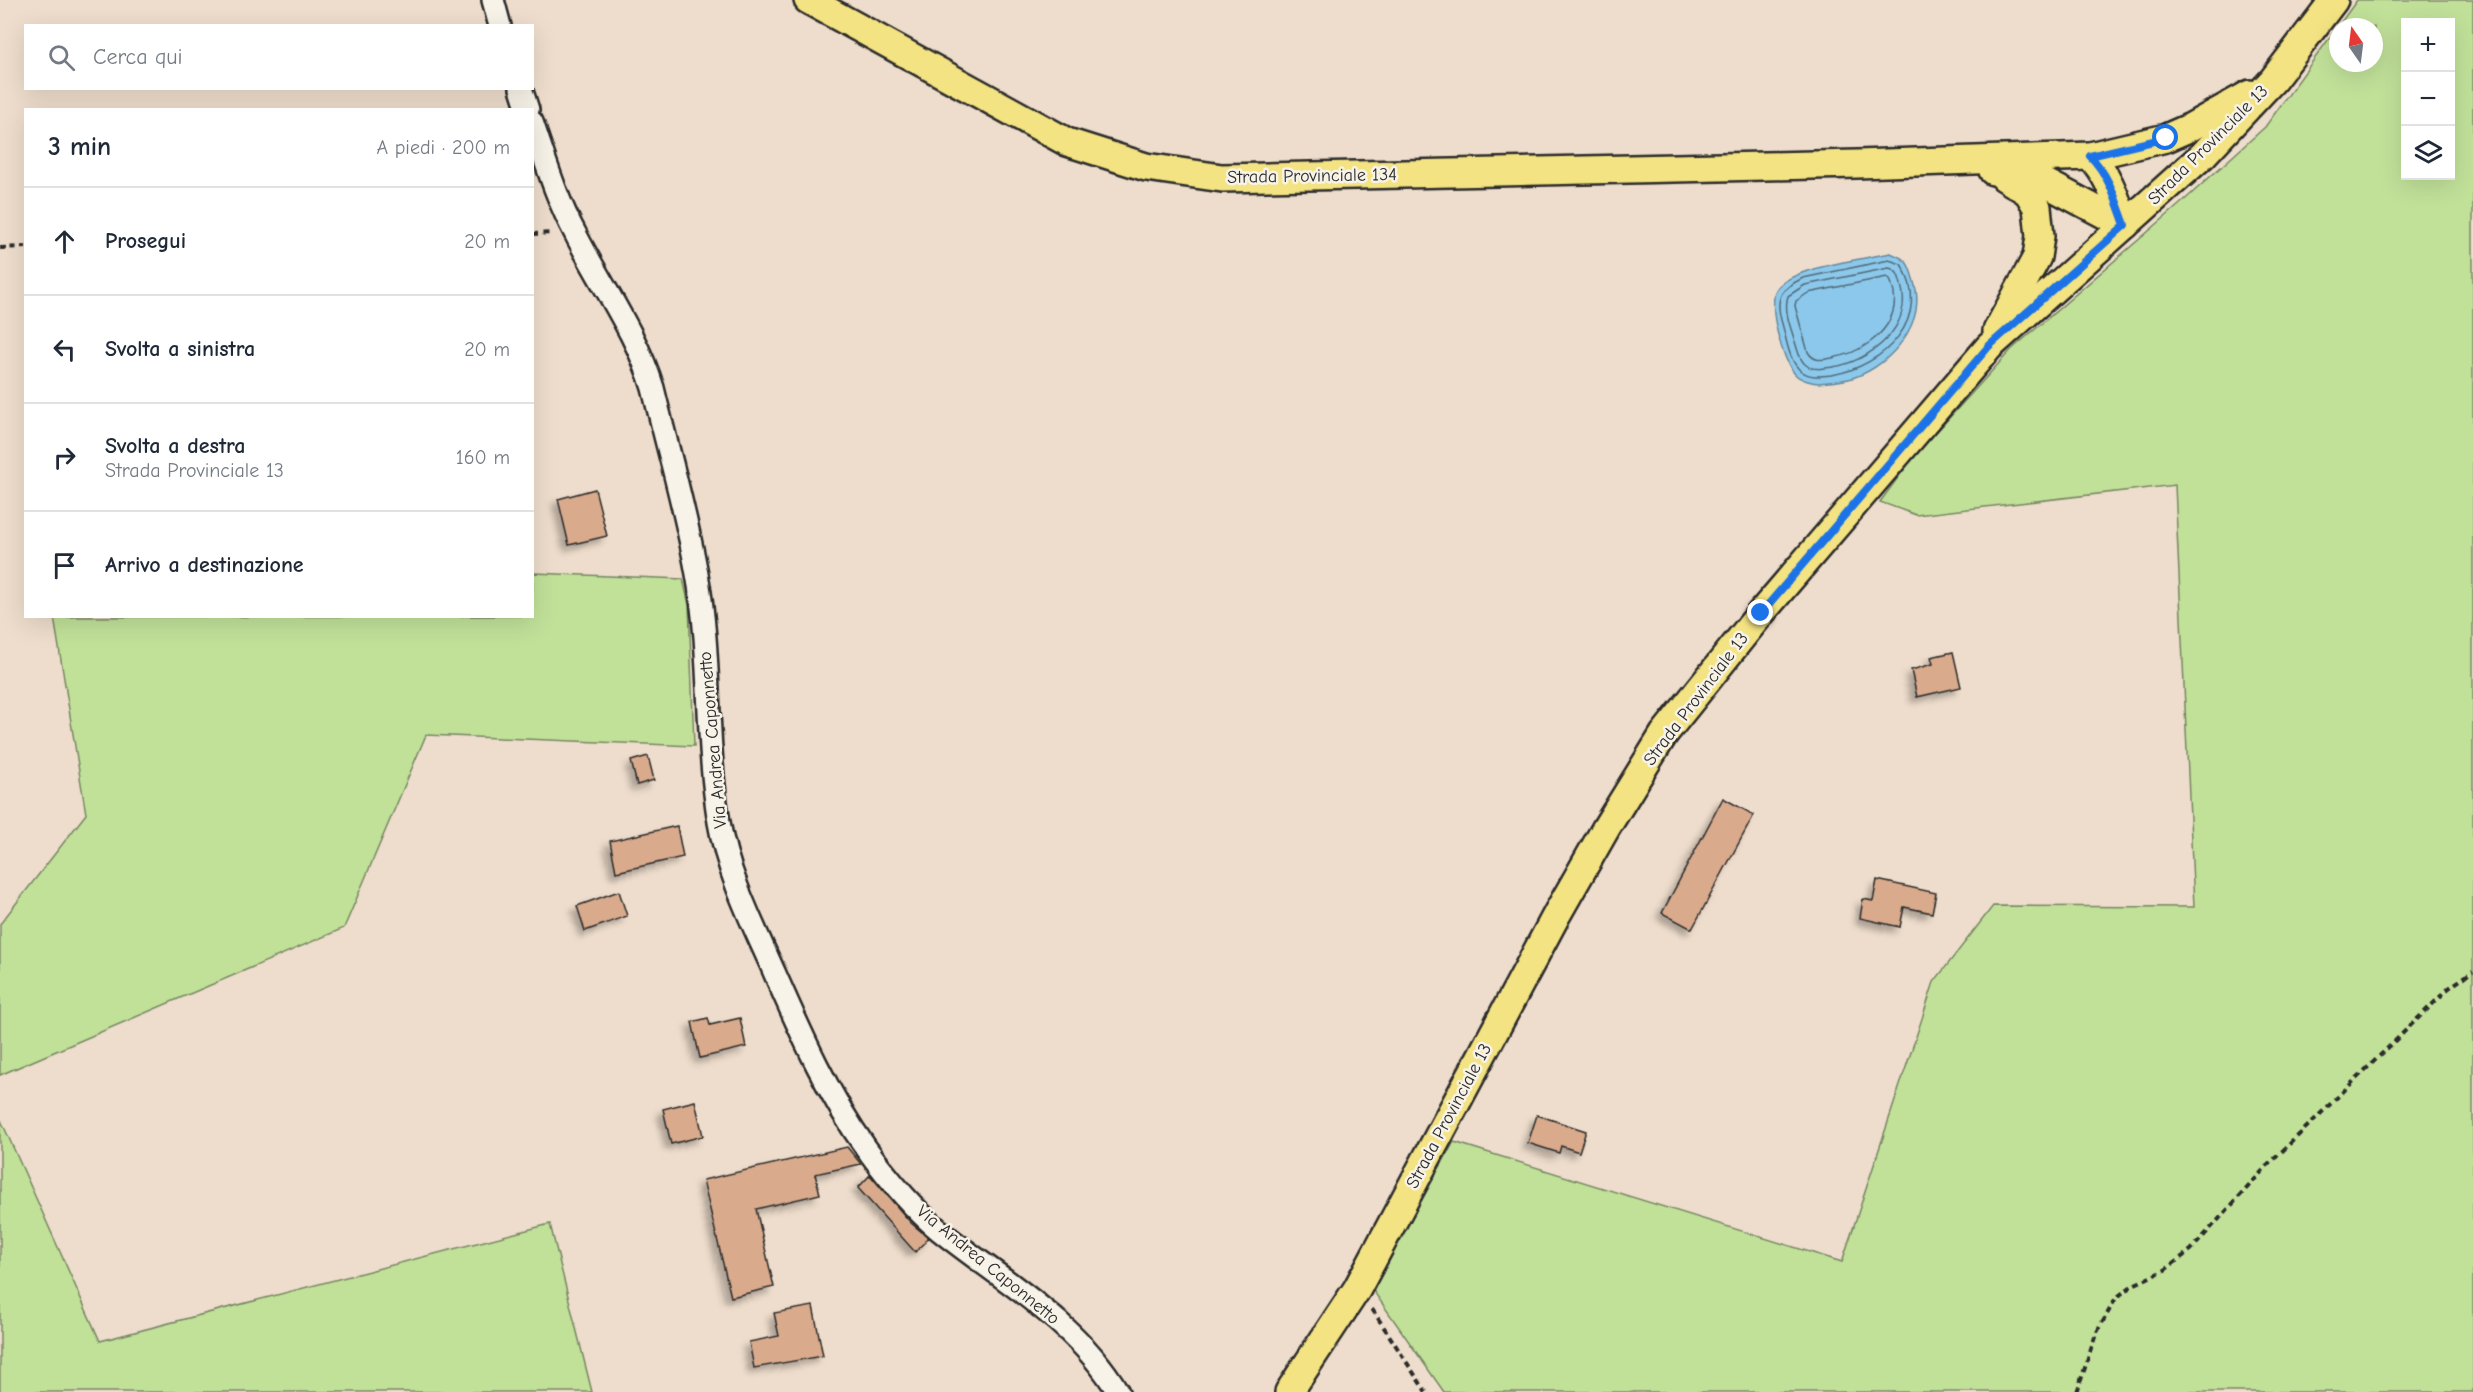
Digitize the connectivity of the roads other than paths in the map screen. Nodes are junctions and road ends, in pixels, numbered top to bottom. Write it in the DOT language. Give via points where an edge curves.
graph roads {
  1 [pos="493,0"];
  2 [pos="808,0"];
  3 [pos="2334,0"];
  4 [pos="499,24"];
  5 [pos="2273,80"];
  6 [pos="522,90"];
  7 [pos="527,108"];
  8 [pos="534,128"];
  9 [pos="2090,156"];
  10 [pos="1857,164"];
  11 [pos="1992,171"];
  12 [pos="2125,225"];
  13 [pos="1989,346"];
  14 [pos="1118,1392"];
  15 [pos="1289,1392"];
  1 -- 4 [label="street"];
  2 -- 10 [label="main road, Strada Provinciale 134" via="1067,142 1146,167 1222,178"];
  3 -- 5 [label="main road, Strada Provinciale 13"];
  5 -- 9 [label="main road" via="2166,138"];
  5 -- 12 [label="main road, Strada Provinciale 13" via="2203,155"];
  6 -- 7 [label="street"];
  8 -- 14 [label="street, Via Andrea Caponnetto" via="574,233 640,350 653,388 697,575 713,775 727,862 797,1023 836,1100 865,1147 900,1192 936,1228 1047,1312 1107,1374"];
  9 -- 10 [label="main road"];
  9 -- 12 [label="main road" via="2108,180"];
  10 -- 11 [label="main road"];
  11 -- 12 [label="main road" via="2042,181"];
  11 -- 13 [label="main road" via="2028,192 2037,207 2040,236 2037,257"];
  12 -- 13 [label="main road, Strada Provinciale 13"];
  13 -- 15 [label="main road, Strada Provinciale 13" via="1761,613 1664,734 1557,914 1357,1289"];
}
